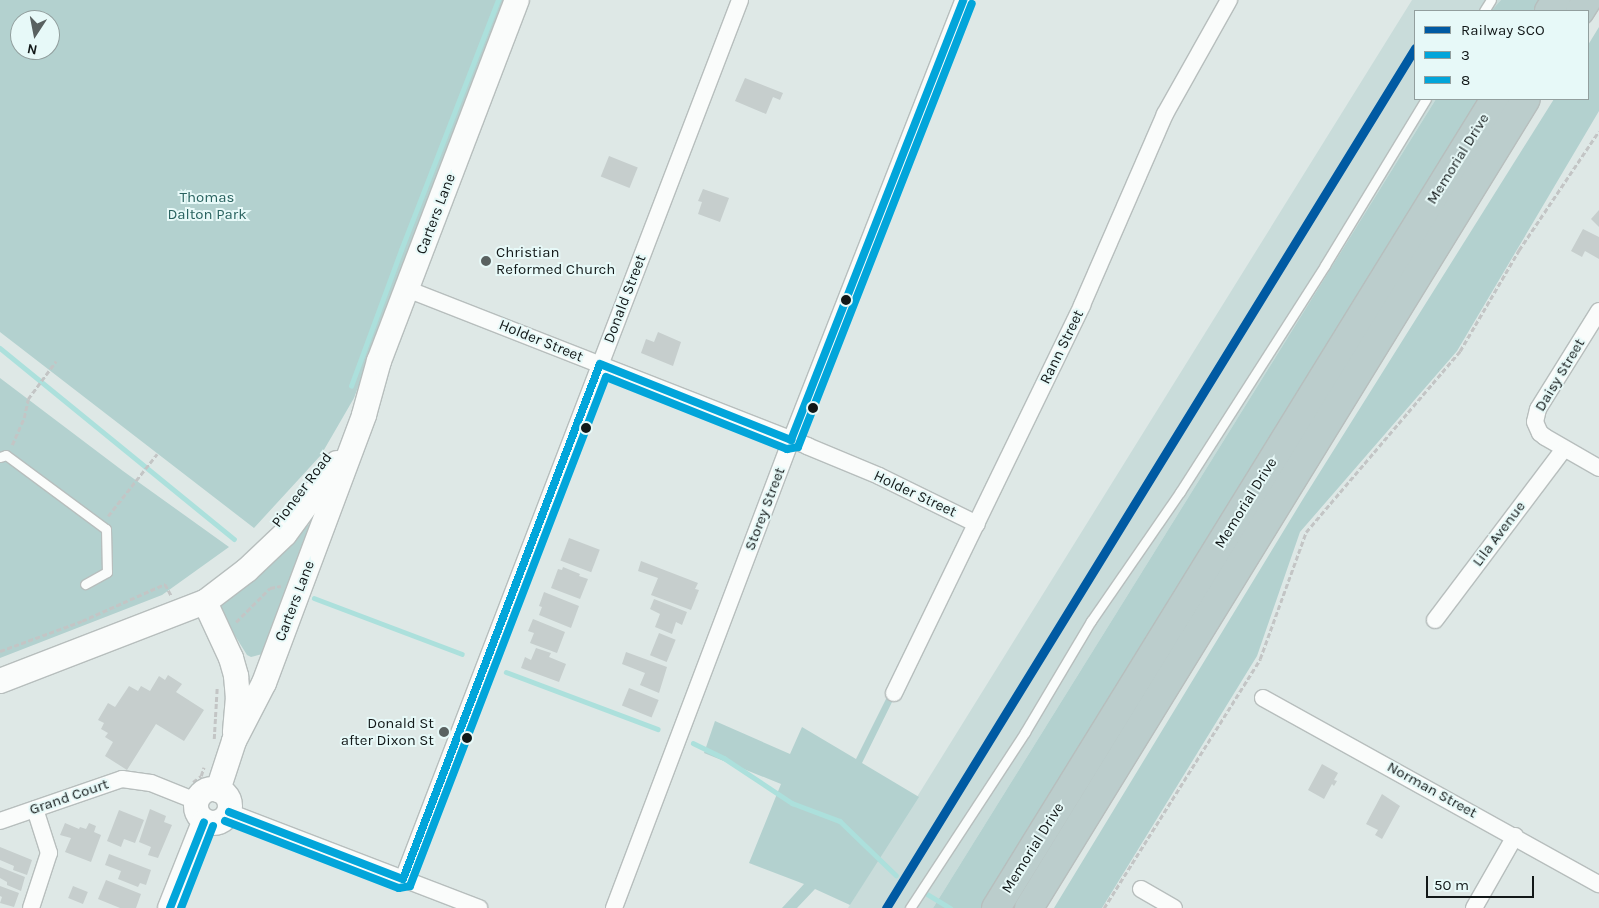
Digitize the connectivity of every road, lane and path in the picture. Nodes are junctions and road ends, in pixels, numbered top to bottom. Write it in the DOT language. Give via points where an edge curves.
graph roads {
  1 [pos="517,0"];
  2 [pos="740,0"];
  3 [pos="963,0"];
  4 [pos="1229,0"];
  5 [pos="1425,100"];
  6 [pos="1494,100"];
  7 [pos="1525,100"];
  8 [pos="1599,131"];
  9 [pos="407,289"];
  10 [pos="1599,311"];
  11 [pos="379,360"];
  12 [pos="56,361"];
  13 [pos="600,364"];
  14 [pos="359,429"];
  15 [pos="791,440"];
  16 [pos="1564,449"];
  17 [pos="157,454"];
  18 [pos="3,456"];
  19 [pos="1599,468"];
  20 [pos="327,478"];
  21 [pos="977,524"];
  22 [pos="100,526"];
  23 [pos="85,584"];
  24 [pos="298,591"];
  25 [pos="205,602"];
  26 [pos="180,612"];
  27 [pos="1435,620"];
  28 [pos="227,648"];
  29 [pos="0,652"];
  30 [pos="274,657"];
  31 [pos="217,678"];
  32 [pos="0,682"];
  33 [pos="894,693"];
  34 [pos="1263,698"];
  35 [pos="224,742"];
  36 [pos="208,758"];
  37 [pos="218,790"];
  38 [pos="196,802"];
  39 [pos="35,809"];
  40 [pos="229,812"];
  41 [pos="0,821"];
  42 [pos="1515,836"];
  43 [pos="403,879"];
  44 [pos="1599,884"];
  45 [pos="1141,889"];
  46 [pos="31,908"];
  47 [pos="170,908"];
  48 [pos="479,908"];
  49 [pos="614,908"];
  50 [pos="910,908"];
  51 [pos="996,908"];
  52 [pos="1029,908"];
  53 [pos="1104,908"];
  54 [pos="1174,908"];
  55 [pos="1474,908"];
  1 -- 9 [label="main road, Carters Lane"];
  2 -- 13 [label="street, Donald Street"];
  3 -- 15 [label="street, Storey Street"];
  4 -- 21 [label="street, Rann Street" via="1165,114 1082,305"];
  5 -- 50 [label="lane" via="1293,315 1180,492 1091,621 1025,732"];
  6 -- 51 [label="highway, Memorial Drive"];
  7 -- 52 [label="highway, Memorial Drive"];
  8 -- 53 [label="path" via="1520,250 1460,351 1306,532 1260,658"];
  9 -- 11 [label="main road, Carters Lane"];
  9 -- 13 [label="street, Holder Street"];
  10 -- 16 [label="street, Daisy Street" via="1536,415 1535,422 1540,432"];
  11 -- 14 [label="main road, Carters Lane"];
  11 -- 25 [label="main road, Pioneer Road" via="335,446 315,476 274,528 215,580"];
  12 -- 18 [label="path" via="28,399 17,437"];
  13 -- 15 [label="street, Holder Street"];
  13 -- 43 [label="street, Donald Street"];
  14 -- 20 [label="main road, Carters Lane"];
  14 -- 24 [label="main road, Carters Lane"];
  15 -- 21 [label="street, Holder Street" via="879,476"];
  15 -- 49 [label="street, Storey Street"];
  16 -- 19 [label="street, Daisy Street"];
  16 -- 27 [label="street, Lila Avenue"];
  17 -- 22 [label="path"];
  18 -- 22 [label="lane"];
  20 -- 25 [label="main road, Pioneer Road" via="267,552"];
  21 -- 33 [label="street, Rann Street"];
  22 -- 23 [label="lane" via="106,529 107,572"];
  24 -- 28 [label="path" via="279,585 270,588"];
  24 -- 30 [label="main road, Carters Lane"];
  25 -- 26 [label="main road, Pioneer Road"];
  25 -- 28 [label="main road, Carters Lane"];
  26 -- 29 [label="path" via="165,584 82,621"];
  26 -- 32 [label="main road, Pioneer Road"];
  28 -- 30 [label="main road" via="254,666 265,664"];
  28 -- 35 [label="main road, Carters Lane" via="238,696"];
  30 -- 35 [label="main road, Carters Lane" via="256,701"];
  31 -- 35 [label="path"];
  34 -- 42 [label="street, Norman Street"];
  35 -- 37 [label="main road, Carters Lane"];
  36 -- 38 [label="path" via="201,776 194,782"];
  37 -- 38 [label="main road" via="202,792"];
  37 -- 40 [label="main road" via="227,796"];
  38 -- 39 [label="street, Grand Court" via="151,783 122,779"];
  38 -- 40 [label="main road" via="219,823"];
  38 -- 47 [label="main road"];
  39 -- 41 [label="street, Grand Court"];
  39 -- 46 [label="street" via="49,853"];
  40 -- 43 [label="street"];
  42 -- 44 [label="street, Norman Street"];
  42 -- 55 [label="street"];
  43 -- 48 [label="street"];
  45 -- 54 [label="street"];
}
